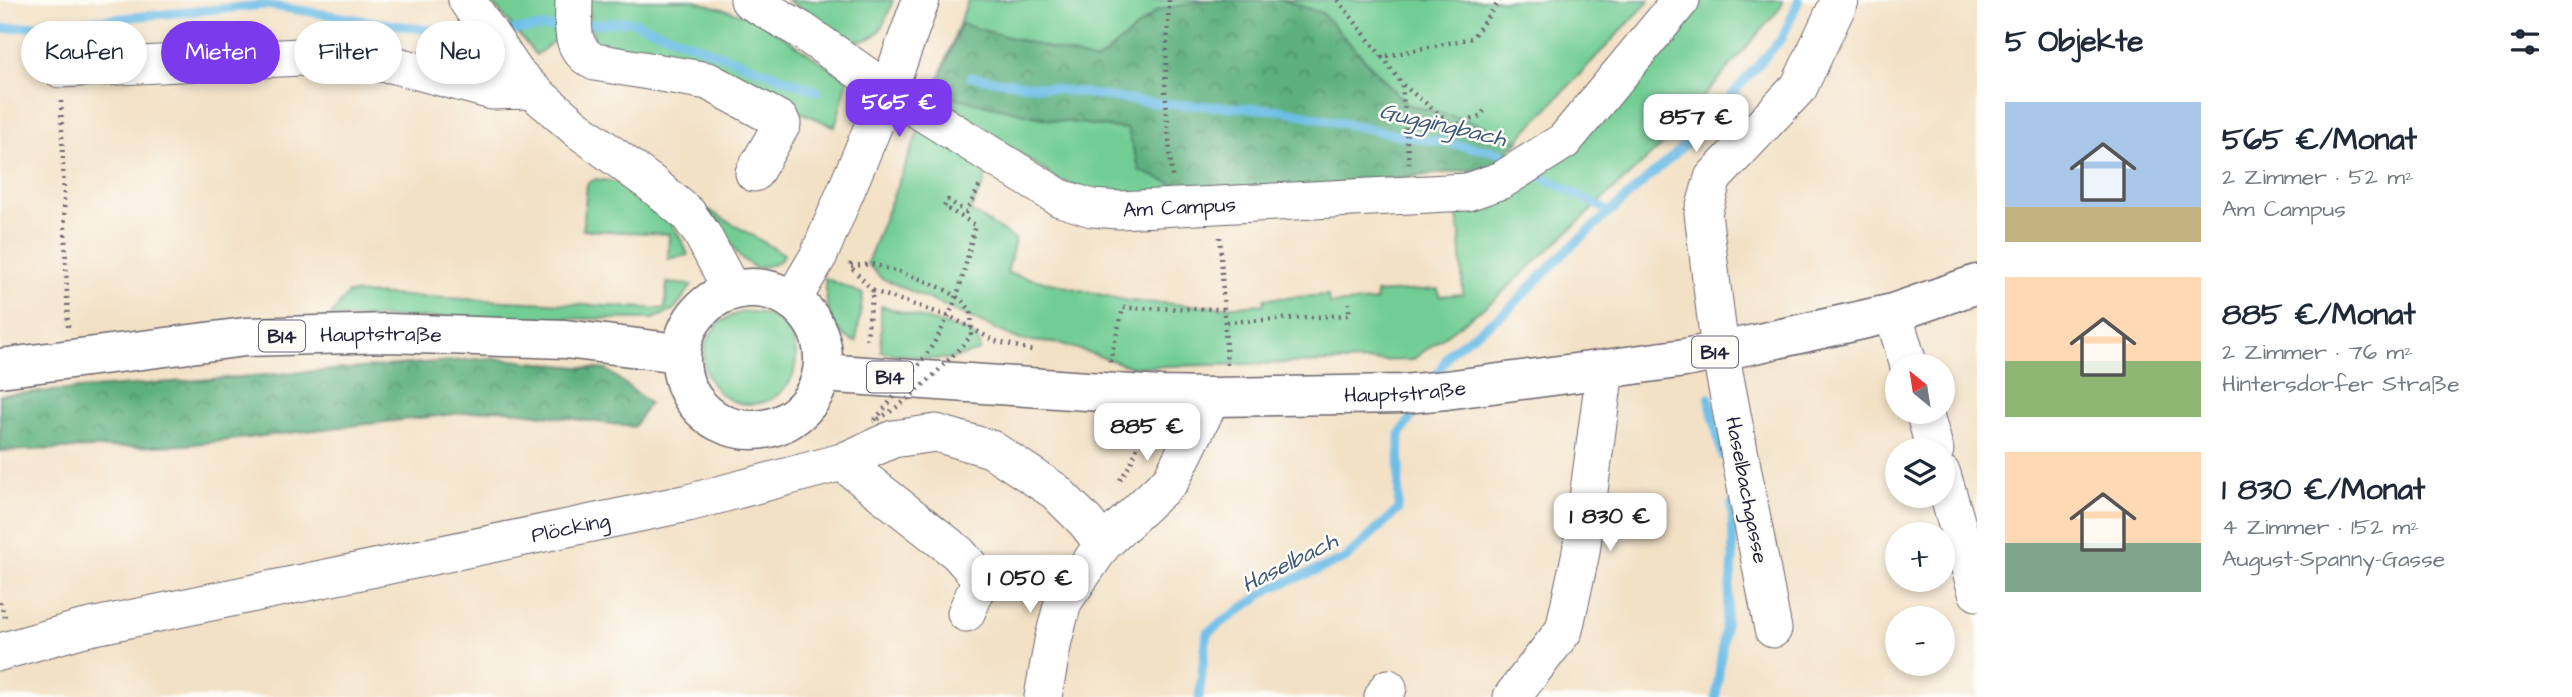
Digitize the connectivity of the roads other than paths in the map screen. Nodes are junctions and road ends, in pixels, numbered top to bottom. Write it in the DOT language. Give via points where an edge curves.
graph roads {
  1 [pos="467,0"];
  2 [pos="574,0"];
  3 [pos="748,0"];
  4 [pos="921,0"];
  5 [pos="1681,0"];
  6 [pos="1840,0"];
  7 [pos="147,64"];
  8 [pos="532,90"];
  9 [pos="888,91"];
  10 [pos="754,173"];
  11 [pos="1977,284"];
  12 [pos="731,289"];
  13 [pos="792,300"];
  14 [pos="1893,313"];
  15 [pos="1720,351"];
  16 [pos="680,353"];
  17 [pos="1905,354"];
  18 [pos="6,361"];
  19 [pos="1605,369"];
  20 [pos="822,373"];
  21 [pos="1212,397"];
  22 [pos="842,462"];
  23 [pos="1952,508"];
  24 [pos="1103,544"];
  25 [pos="1977,592"];
  26 [pos="966,613"];
  27 [pos="1773,629"];
  28 [pos="0,652"];
  29 [pos="1044,697"];
  30 [pos="1512,697"];
  1 -- 8 [label="street"];
  2 -- 10 [label="street" via="577,49 594,62 708,81 780,120 782,124"];
  3 -- 9 [label="street, Am Campus" via="801,30"];
  4 -- 9 [label="street"];
  5 -- 9 [label="street, Am Campus" via="1564,141 1502,180 1466,192 1119,211 1092,208 1060,198"];
  6 -- 15 [label="street, Haselbachgasse" via="1799,87 1713,178 1703,213"];
  7 -- 8 [label="street" via="300,57 391,65 492,91"];
  8 -- 12 [label="street" via="688,214"];
  9 -- 13 [label="street" via="819,255"];
  11 -- 14 [label="main road, Hauptstraße / B14"];
  12 -- 13 [label="main road" via="769,288"];
  12 -- 16 [label="main road" via="690,323"];
  13 -- 20 [label="main road" via="815,324 823,346"];
  14 -- 15 [label="main road, Hauptstraße / B14"];
  14 -- 17 [label="street"];
  15 -- 19 [label="main road, Hauptstraße / B14"];
  15 -- 27 [label="street, Haselbachgasse"];
  16 -- 18 [label="main road, Hauptstraße / B14" via="565,339 388,333 245,337 75,359"];
  16 -- 20 [label="main road" via="691,396 708,415 733,428 762,429 786,422 811,399"];
  19 -- 21 [label="main road, Hauptstraße / B14" via="1403,394"];
  19 -- 30 [label="street" via="1581,552 1564,630"];
  20 -- 21 [label="main road, Hauptstraße / B14"];
  21 -- 24 [label="street" via="1171,480"];
  22 -- 24 [label="street, Plöcking" via="893,439 936,433 991,449 1055,491"];
  22 -- 26 [label="street" via="958,553 981,579"];
  22 -- 28 [label="street, Plöcking" via="688,503 95,626"];
  23 -- 25 [label="street"];
  24 -- 29 [label="street" via="1063,602"];
}
